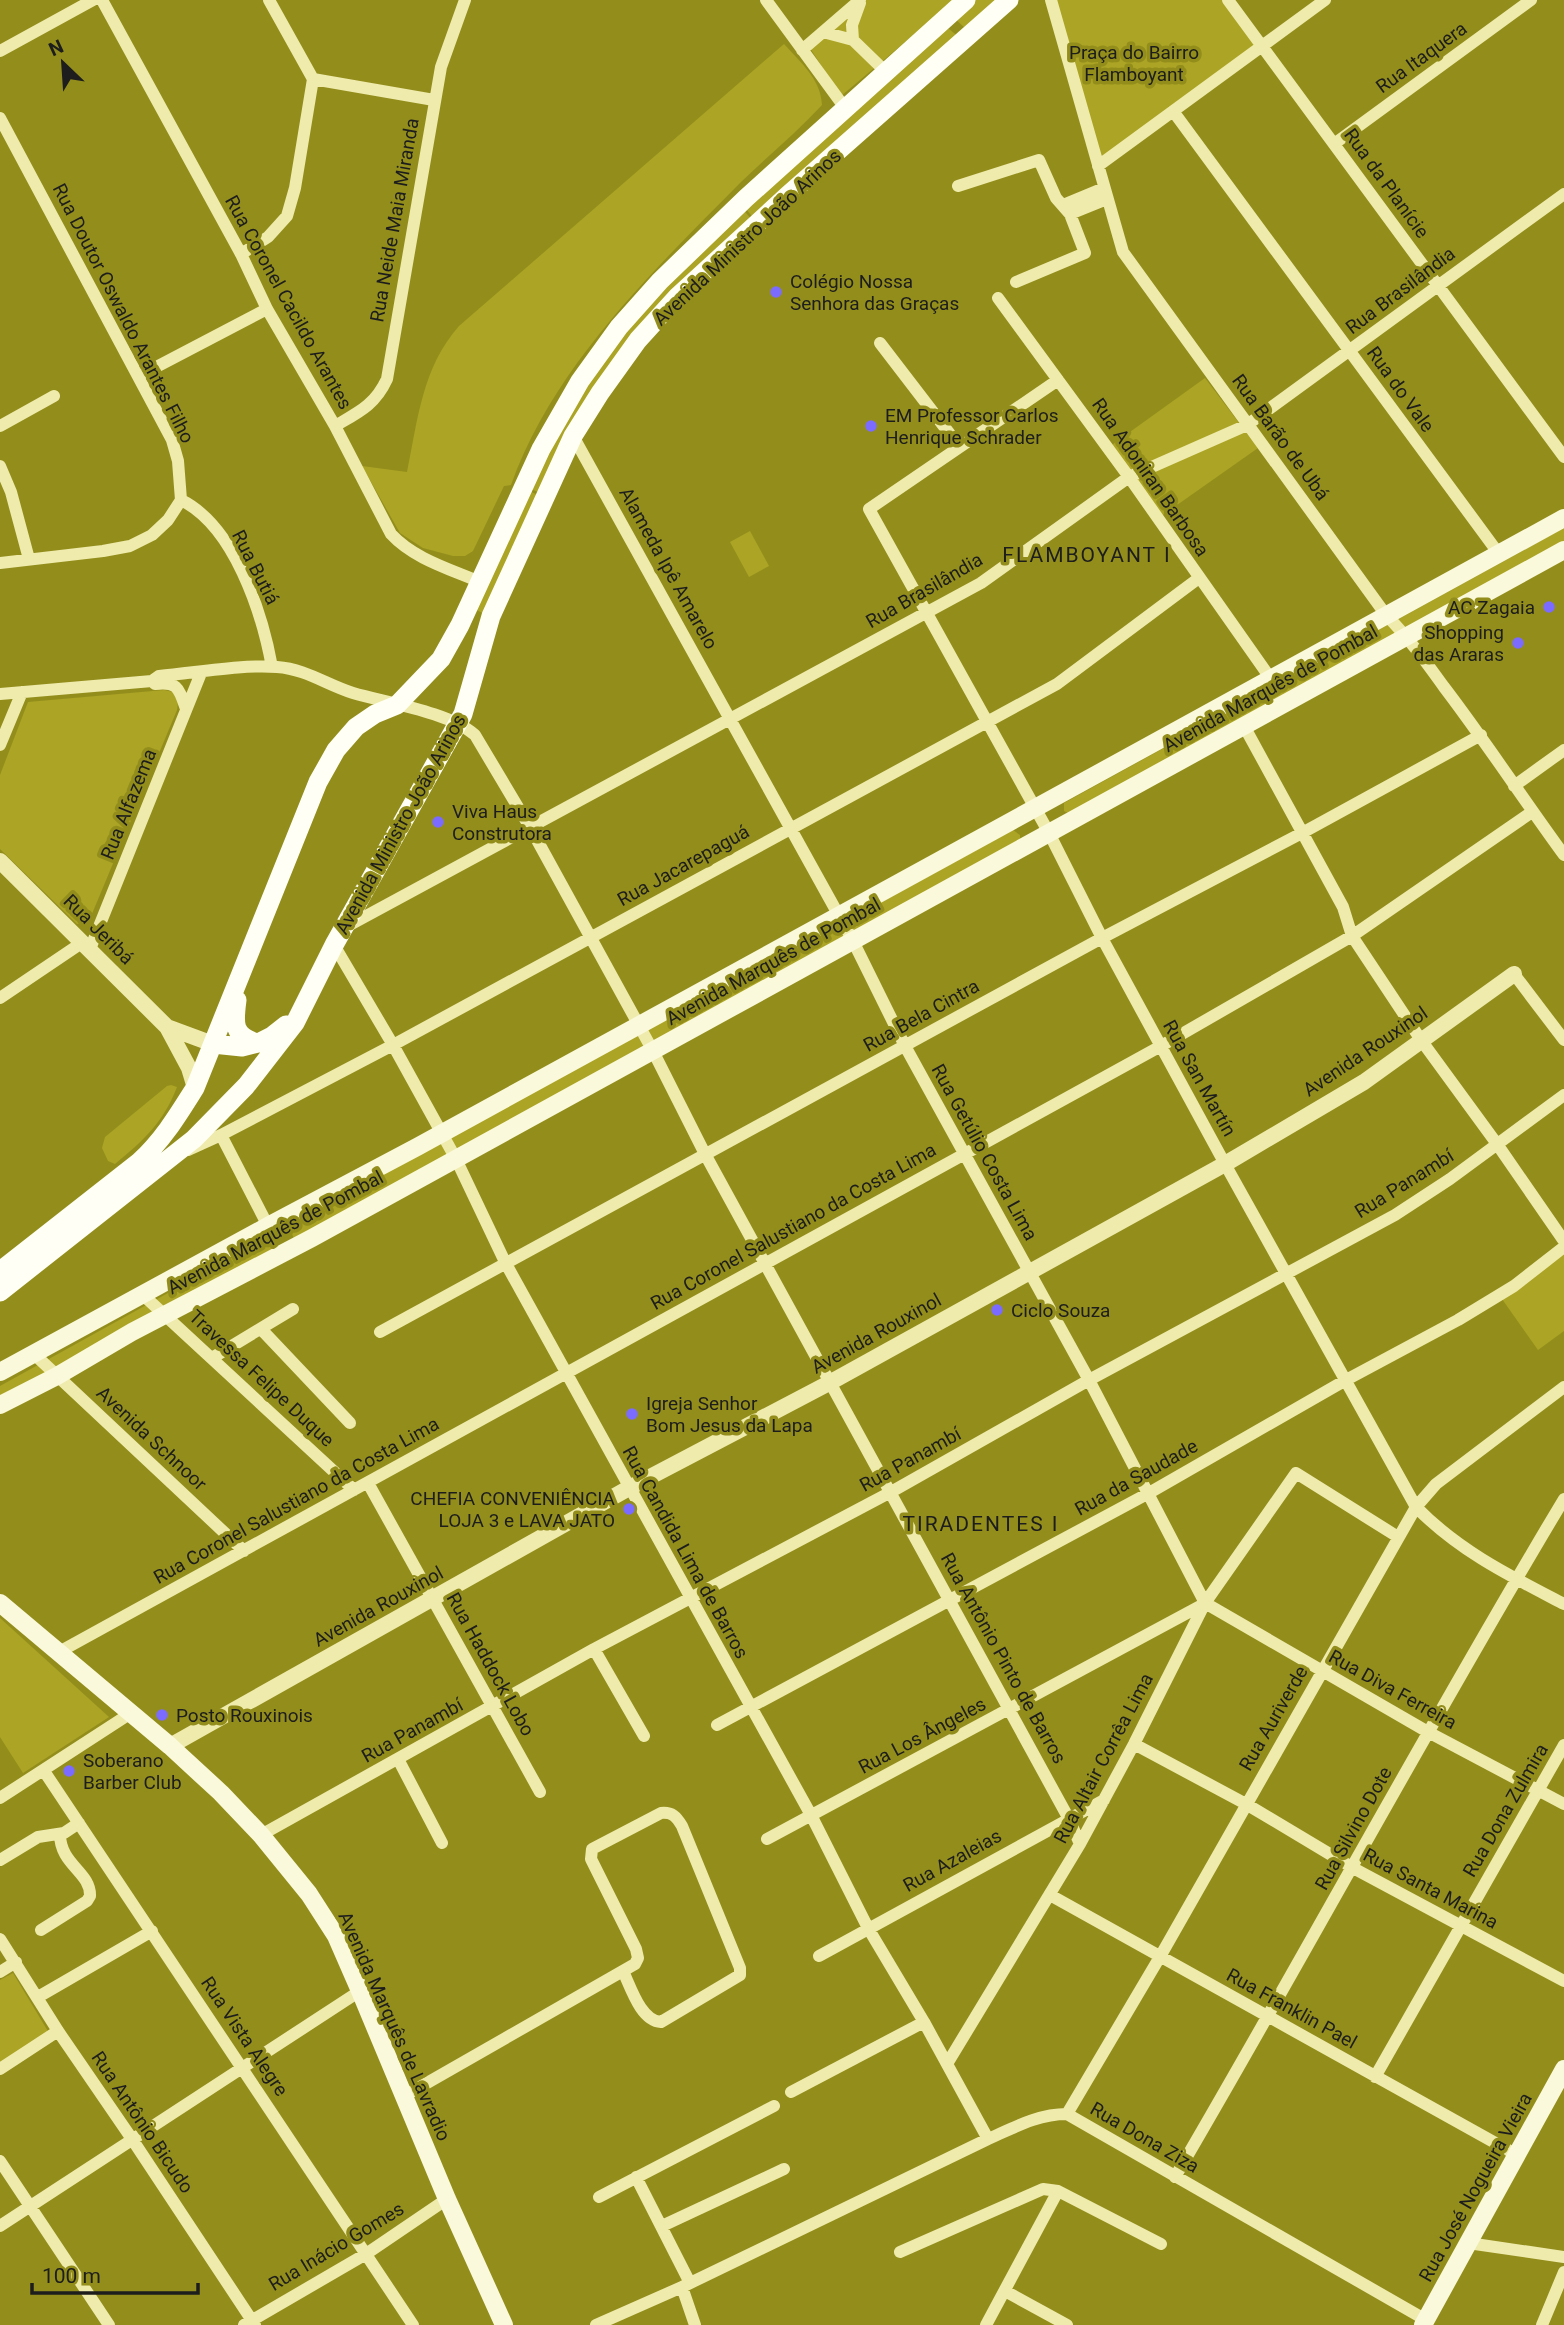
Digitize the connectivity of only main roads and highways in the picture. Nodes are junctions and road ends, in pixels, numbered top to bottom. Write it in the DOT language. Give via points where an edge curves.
graph roads {
  1 [pos="966,0"];
  2 [pos="1009,0"];
  3 [pos="886,72"];
  4 [pos="884,110"];
  5 [pos="790,156"];
  6 [pos="788,195"];
  7 [pos="1564,518"];
  8 [pos="1564,551"];
  9 [pos="480,582"];
  10 [pos="502,590"];
  11 [pos="1403,606"];
  12 [pos="1365,627"];
  13 [pos="1413,633"];
  14 [pos="1380,652"];
  15 [pos="1042,804"];
  16 [pos="1014,820"];
  17 [pos="1056,829"];
  18 [pos="1026,846"];
  19 [pos="846,912"];
  20 [pos="814,930"];
  21 [pos="859,937"];
  22 [pos="829,954"];
  23 [pos="240,975"];
  24 [pos="312,992"];
  25 [pos="645,1022"];
  26 [pos="614,1040"];
  27 [pos="258,1043"];
  28 [pos="213,1044"];
  29 [pos="659,1047"];
  30 [pos="628,1064"];
  31 [pos="449,1130"];
  32 [pos="417,1147"];
  33 [pos="462,1155"];
  34 [pos="430,1172"];
  35 [pos="0,1271"];
  36 [pos="0,1292"];
  37 [pos="0,1372"];
  38 [pos="0,1405"];
  39 [pos="0,1603"];
  40 [pos="1564,2069"];
  41 [pos="1424,2322"];
  42 [pos="504,2325"];
  1 -- 3 [label="main road, Avenida Ministro João Arinos"];
  2 -- 4 [label="main road, Avenida Ministro João Arinos"];
  3 -- 4 [label="main road" via="893,92"];
  3 -- 5 [label="main road, Avenida Ministro João Arinos"];
  4 -- 6 [label="main road, Avenida Ministro João Arinos"];
  5 -- 6 [label="main road" via="781,175"];
  5 -- 9 [label="main road, Avenida Ministro João Arinos" via="660,281 599,353 541,449"];
  6 -- 10 [label="main road, Avenida Ministro João Arinos" via="678,296 606,384 573,436"];
  7 -- 11 [label="main road, Avenida Marquês de Pombal"];
  8 -- 13 [label="main road, Avenida Marquês de Pombal"];
  9 -- 10 [label="main road"];
  9 -- 23 [label="main road, Avenida Ministro João Arinos" via="441,659 397,705 356,727 336,750 318,782"];
  10 -- 24 [label="main road, Avenida Ministro João Arinos" via="458,725"];
  11 -- 12 [label="main road, Avenida Marquês de Pombal"];
  11 -- 13 [label="main road"];
  12 -- 14 [label="main road"];
  12 -- 15 [label="main road, Avenida Marquês de Pombal"];
  13 -- 14 [label="main road, Avenida Marquês de Pombal"];
  14 -- 17 [label="main road, Avenida Marquês de Pombal"];
  15 -- 16 [label="main road, Avenida Marquês de Pombal"];
  15 -- 17 [label="main road" via="1055,817"];
  16 -- 18 [label="main road"];
  16 -- 19 [label="main road, Avenida Marquês de Pombal"];
  17 -- 18 [label="main road, Avenida Marquês de Pombal"];
  18 -- 21 [label="main road, Avenida Marquês de Pombal"];
  19 -- 20 [label="main road, Avenida Marquês de Pombal"];
  19 -- 21 [label="main road" via="855,919"];
  20 -- 22 [label="main road" via="827,943"];
  20 -- 25 [label="main road, Avenida Marquês de Pombal"];
  21 -- 22 [label="main road, Avenida Marquês de Pombal"];
  22 -- 29 [label="main road, Avenida Marquês de Pombal"];
  23 -- 27 [label="main road" via="235,1026 243,1037"];
  23 -- 28 [label="main road, Avenida Ministro João Arinos"];
  24 -- 27 [label="main road" via="292,1020"];
  24 -- 36 [label="main road, Avenida Ministro João Arinos" via="295,1023 246,1086 194,1139"];
  25 -- 26 [label="main road, Avenida Marquês de Pombal"];
  25 -- 29 [label="main road"];
  26 -- 30 [label="main road" via="626,1053"];
  26 -- 31 [label="main road, Avenida Marquês de Pombal"];
  27 -- 28 [label="main road" via="242,1047"];
  28 -- 35 [label="main road, Avenida Ministro João Arinos" via="195,1088 157,1145"];
  29 -- 30 [label="main road, Avenida Marquês de Pombal"];
  30 -- 33 [label="main road, Avenida Marquês de Pombal"];
  31 -- 32 [label="main road, Avenida Marquês de Pombal"];
  31 -- 33 [label="main road" via="458,1138"];
  32 -- 34 [label="main road"];
  32 -- 37 [label="main road, Avenida Marquês de Pombal"];
  33 -- 34 [label="main road, Avenida Marquês de Pombal"];
  34 -- 38 [label="main road, Avenida Marquês de Pombal"];
  39 -- 42 [label="main road, Avenida Marquês de Lavradio" via="221,1793 309,1894 360,1990"];
  40 -- 41 [label="main road, Rua José Nogueira Vieira"];
}
